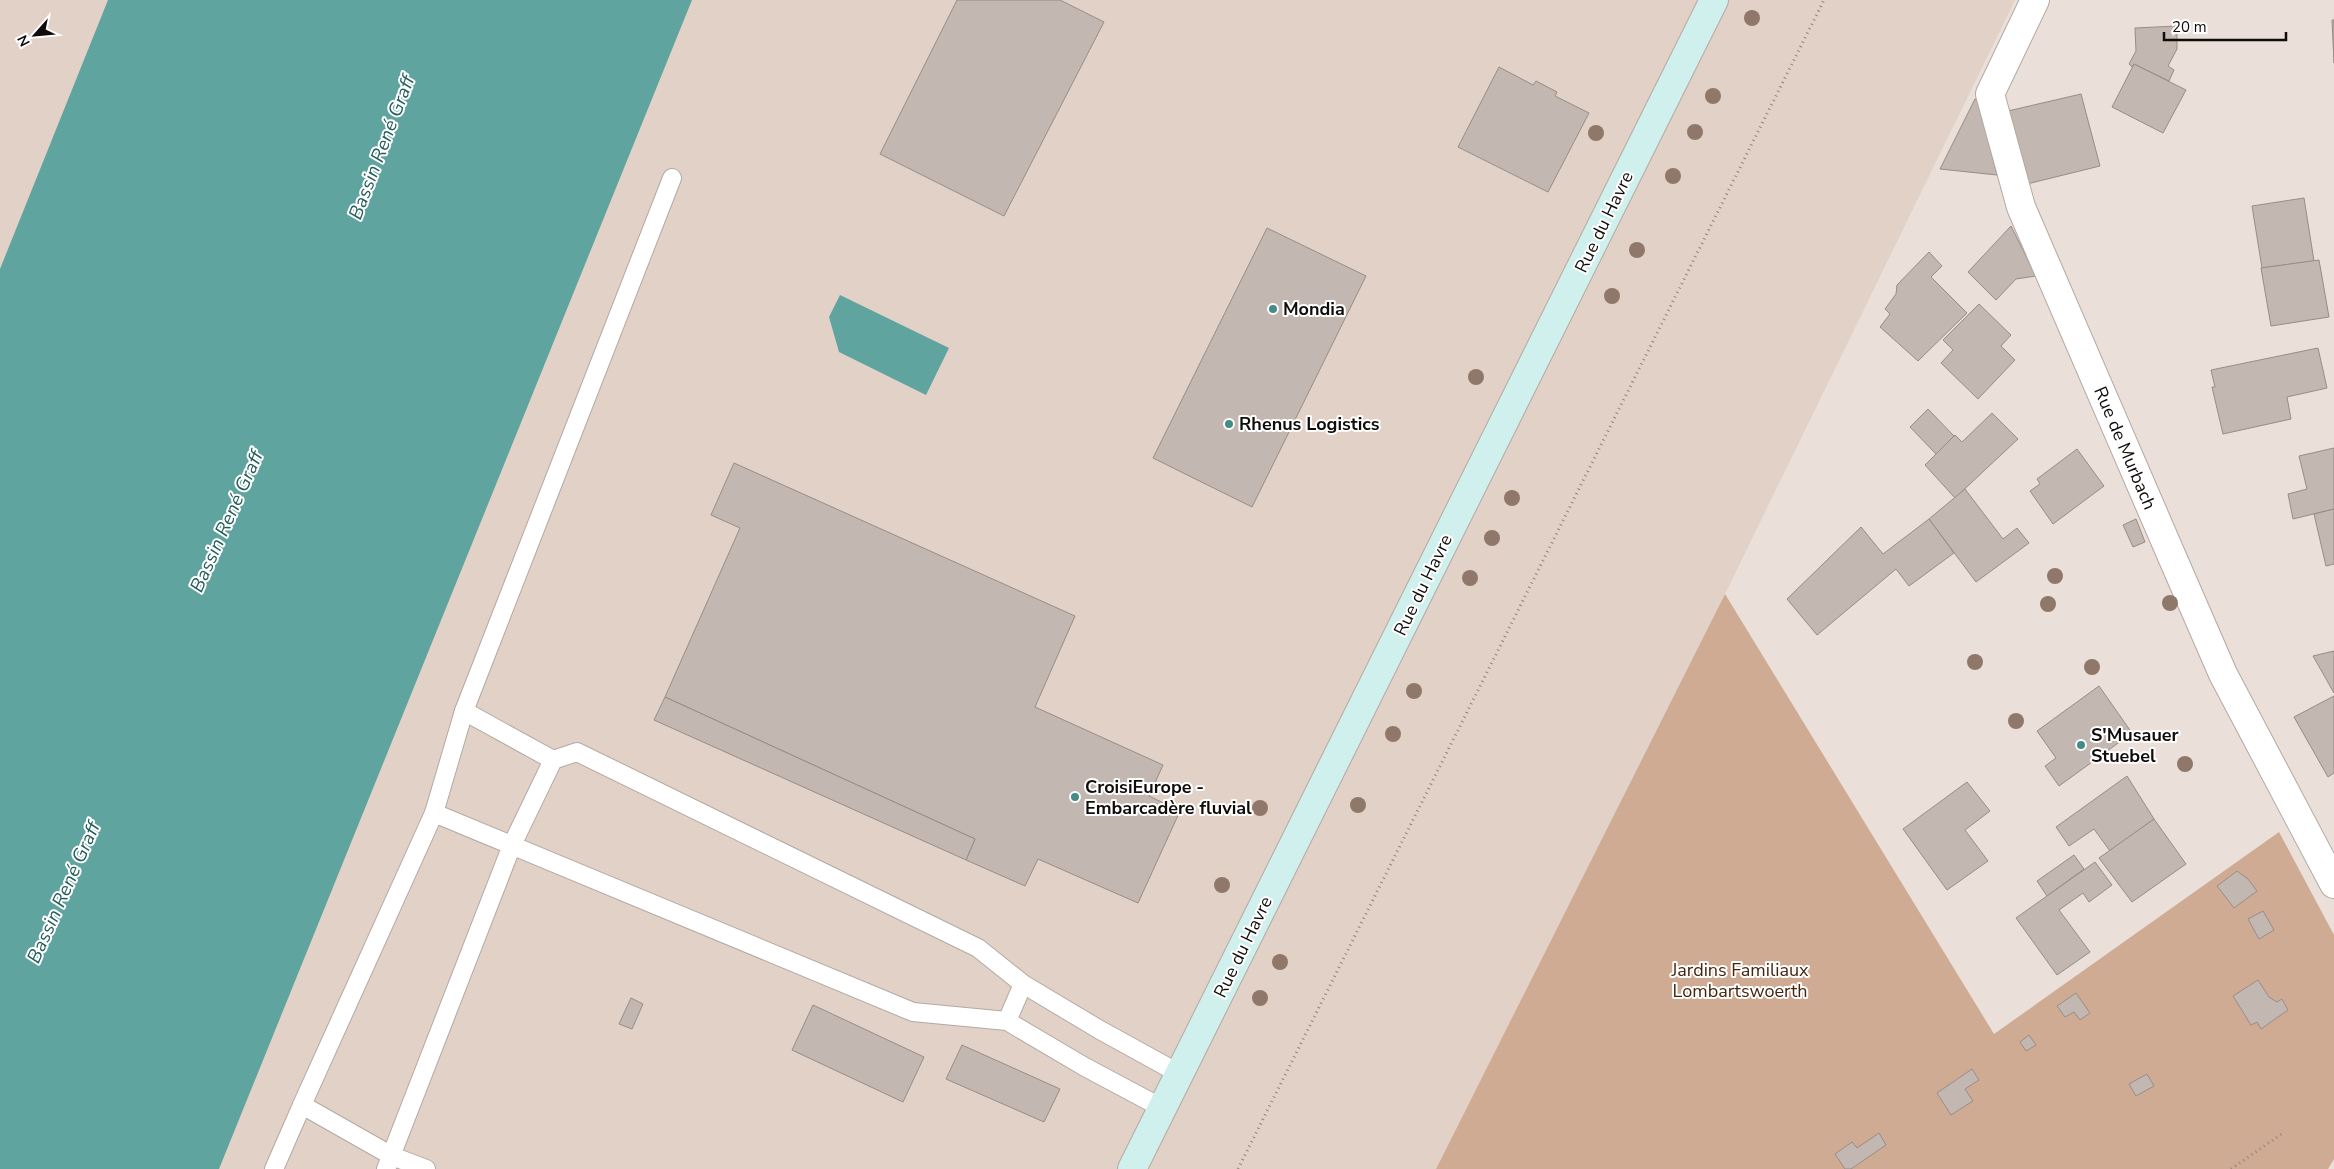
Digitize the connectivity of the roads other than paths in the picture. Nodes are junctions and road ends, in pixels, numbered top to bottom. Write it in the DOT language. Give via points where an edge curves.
graph roads {
  1 [pos="1714,0"];
  2 [pos="2035,0"];
  3 [pos="672,178"];
  4 [pos="464,712"];
  5 [pos="552,760"];
  6 [pos="434,813"];
  7 [pos="512,844"];
  8 [pos="2334,884"];
  9 [pos="1023,984"];
  10 [pos="1007,1021"];
  11 [pos="1180,1074"];
  12 [pos="302,1104"];
  13 [pos="1162,1108"];
  14 [pos="389,1162"];
  15 [pos="274,1169"];
  16 [pos="426,1169"];
  17 [pos="1132,1169"];
  1 -- 11 [label="main road, Rue du Havre"];
  2 -- 8 [label="street, Rue de Murbach" via="1990,94 2021,207 2223,674"];
  3 -- 4 [label="lane"];
  4 -- 5 [label="lane"];
  4 -- 6 [label="lane"];
  5 -- 7 [label="lane"];
  5 -- 9 [label="lane" via="577,752 978,948"];
  6 -- 7 [label="lane"];
  6 -- 12 [label="lane"];
  7 -- 10 [label="lane" via="913,1012"];
  7 -- 14 [label="lane"];
  9 -- 10 [label="lane"];
  9 -- 11 [label="lane"];
  10 -- 13 [label="lane"];
  11 -- 13 [label="main road, Rue du Havre"];
  12 -- 14 [label="lane"];
  12 -- 15 [label="lane"];
  13 -- 17 [label="main road, Rue du Havre"];
  14 -- 16 [label="lane"];
}
